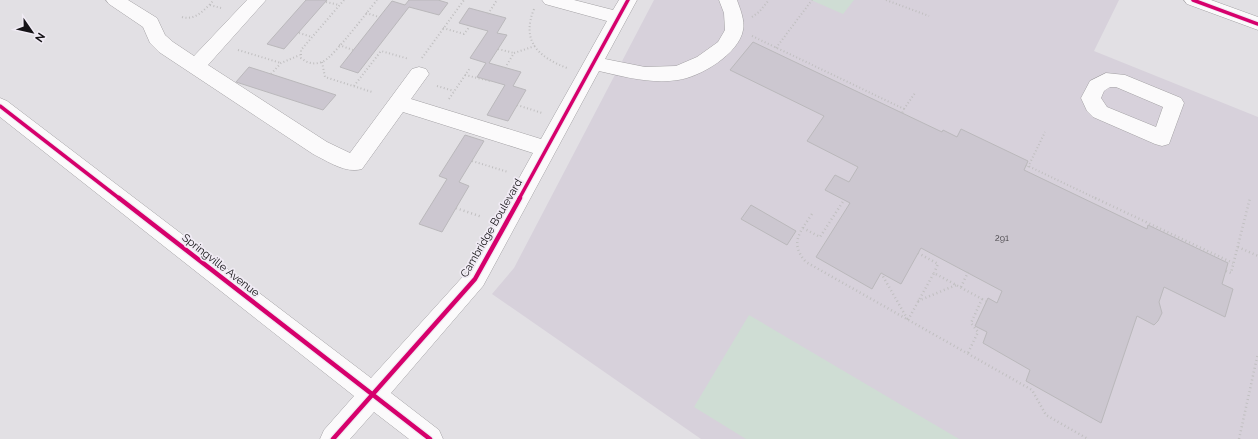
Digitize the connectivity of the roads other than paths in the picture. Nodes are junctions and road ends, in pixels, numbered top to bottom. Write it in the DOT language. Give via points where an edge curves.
graph roads {
  1 [pos="115,0"];
  2 [pos="257,0"];
  3 [pos="551,0"];
  4 [pos="728,0"];
  5 [pos="1193,0"];
  6 [pos="1230,6"];
  7 [pos="623,9"];
  8 [pos="1258,9"];
  9 [pos="1258,24"];
  10 [pos="592,63"];
  11 [pos="417,64"];
  12 [pos="195,67"];
  13 [pos="398,103"];
  14 [pos="0,106"];
  15 [pos="1162,138"];
  16 [pos="546,148"];
  17 [pos="372,394"];
  18 [pos="333,439"];
  19 [pos="430,439"];
  1 -- 12 [label="street" via="151,23 157,38"];
  2 -- 12 [label="street"];
  3 -- 7 [label="street"];
  4 -- 10 [label="street" via="733,13 734,30 725,47 704,62 678,73 645,74"];
  5 -- 6 [label="street"];
  6 -- 8 [label="street"];
  6 -- 9 [label="street"];
  7 -- 10 [label="street, Cambridge Boulevard"];
  10 -- 16 [label="street, Cambridge Boulevard"];
  11 -- 13 [label="street"];
  12 -- 13 [label="street" via="320,148 355,163"];
  13 -- 16 [label="street"];
  14 -- 17 [label="street, Springville Avenue"];
  15 -- 15 [label="street" via="1174,103 1118,80 1106,80 1097,86 1091,98 1100,112"];
  16 -- 17 [label="street, Cambridge Boulevard" via="475,279"];
  17 -- 18 [label="street, Cambridge Boulevard"];
  17 -- 19 [label="street, Springville Avenue"];
}
